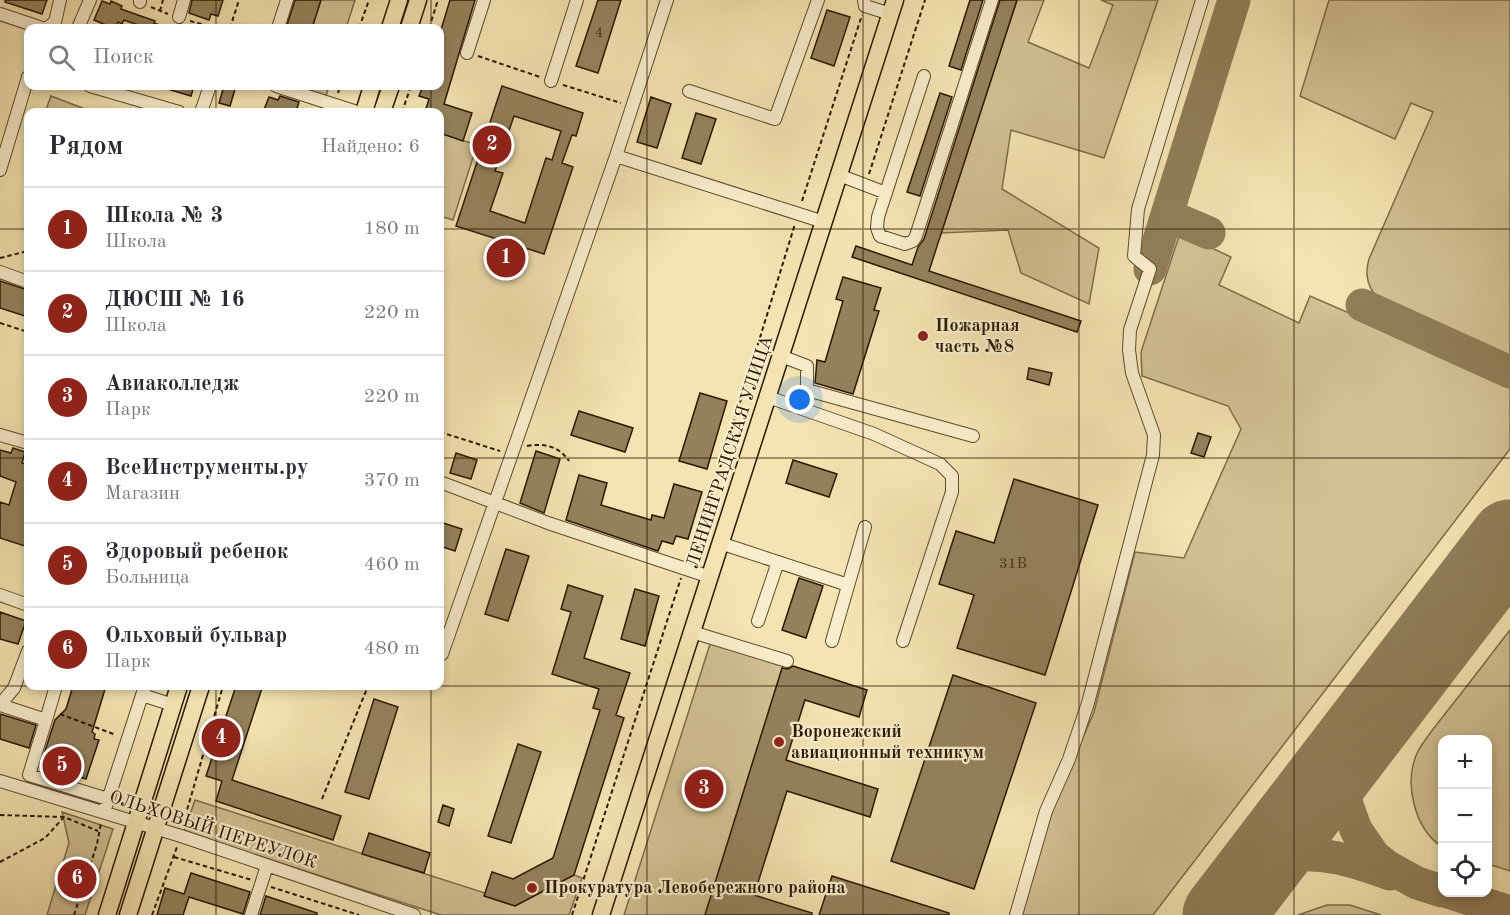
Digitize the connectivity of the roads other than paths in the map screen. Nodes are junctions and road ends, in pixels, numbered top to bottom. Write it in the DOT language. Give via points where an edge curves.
graph roads {
  1 [pos="60,0"];
  2 [pos="90,0"];
  3 [pos="184,0"];
  4 [pos="287,0"];
  5 [pos="399,0"];
  6 [pos="418,0"];
  7 [pos="484,0"];
  8 [pos="577,0"];
  9 [pos="667,0"];
  10 [pos="818,0"];
  11 [pos="993,0"];
  12 [pos="1203,0"];
  13 [pos="864,3"];
  14 [pos="893,7"];
  15 [pos="0,14"];
  16 [pos="179,17"];
  17 [pos="30,24"];
  18 [pos="52,24"];
  19 [pos="80,24"];
  20 [pos="279,24"];
  21 [pos="391,24"];
  22 [pos="410,24"];
  23 [pos="467,53"];
  24 [pos="924,76"];
  25 [pos="551,81"];
  26 [pos="24,90"];
  27 [pos="100,90"];
  28 [pos="209,90"];
  29 [pos="288,90"];
  30 [pos="371,90"];
  31 [pos="390,90"];
  32 [pos="689,91"];
  33 [pos="143,107"];
  34 [pos="202,108"];
  35 [pos="345,108"];
  36 [pos="365,108"];
  37 [pos="383,108"];
  38 [pos="616,156"];
  39 [pos="0,170"];
  40 [pos="839,175"];
  41 [pos="886,192"];
  42 [pos="824,222"];
  43 [pos="0,272"];
  44 [pos="24,281"];
  45 [pos="781,356"];
  46 [pos="768,397"];
  47 [pos="0,435"];
  48 [pos="973,436"];
  49 [pos="24,442"];
  50 [pos="444,483"];
  51 [pos="494,501"];
  52 [pos="865,527"];
  53 [pos="720,543"];
  54 [pos="778,562"];
  55 [pos="710,577"];
  56 [pos="848,585"];
  57 [pos="0,595"];
  58 [pos="24,604"];
  59 [pos="758,621"];
  60 [pos="692,632"];
  61 [pos="832,641"];
  62 [pos="903,641"];
  63 [pos="444,648"];
  64 [pos="787,661"];
  65 [pos="24,662"];
  66 [pos="55,690"];
  67 [pos="143,690"];
  68 [pos="178,690"];
  69 [pos="200,690"];
  70 [pos="0,705"];
  71 [pos="173,705"];
  72 [pos="48,714"];
  73 [pos="0,781"];
  74 [pos="108,799"];
  75 [pos="104,813"];
  76 [pos="135,823"];
  77 [pos="154,828"];
  78 [pos="267,866"];
  79 [pos="107,915"];
  80 [pos="128,915"];
  81 [pos="251,915"];
  82 [pos="414,915"];
  83 [pos="601,915"];
  84 [pos="1016,915"];
  1 -- 18 [label="street"];
  2 -- 19 [label="street"];
  3 -- 16 [label="street"];
  4 -- 20 [label="street"];
  5 -- 21 [label="main road"];
  6 -- 22 [label="main road"];
  7 -- 23 [label="street"];
  8 -- 25 [label="street"];
  9 -- 38 [label="street"];
  10 -- 32 [label="street" via="775,119"];
  11 -- 41 [label="street" via="913,241 905,244 880,236 878,217"];
  12 -- 84 [label="street" via="1138,209 1134,256 1150,269 1130,330 1129,350 1132,373 1154,435 1153,455 1095,681 1069,759 1043,819"];
  13 -- 14 [label="street"];
  14 -- 40 [label="main road, ЛЕНИНГРАДСКАЯ УЛИЦА"];
  15 -- 17 [label="street"];
  24 -- 41 [label="street"];
  26 -- 39 [label="street"];
  27 -- 33 [label="street"];
  28 -- 34 [label="street"];
  29 -- 35 [label="street"];
  30 -- 36 [label="main road"];
  31 -- 37 [label="main road"];
  38 -- 42 [label="street"];
  38 -- 51 [label="street"];
  40 -- 41 [label="street"];
  40 -- 42 [label="main road, ЛЕНИНГРАДСКАЯ УЛИЦА"];
  42 -- 45 [label="main road, ЛЕНИНГРАДСКАЯ УЛИЦА"];
  43 -- 44 [label="street"];
  45 -- 46 [label="main road, ЛЕНИНГРАДСКАЯ УЛИЦА"];
  45 -- 48 [label="street" via="807,366 807,390"];
  46 -- 53 [label="main road, ЛЕНИНГРАДСКАЯ УЛИЦА"];
  46 -- 62 [label="street" via="874,434 940,464 952,476 952,492"];
  47 -- 49 [label="street"];
  50 -- 51 [label="street"];
  51 -- 55 [label="street"];
  51 -- 63 [label="street"];
  52 -- 56 [label="street"];
  53 -- 54 [label="street"];
  53 -- 55 [label="main road, ЛЕНИНГРАДСКАЯ УЛИЦА"];
  54 -- 56 [label="street"];
  54 -- 59 [label="street"];
  55 -- 60 [label="main road, ЛЕНИНГРАДСКАЯ УЛИЦА"];
  56 -- 61 [label="street"];
  57 -- 58 [label="street"];
  60 -- 64 [label="street"];
  60 -- 83 [label="main road, ЛЕНИНГРАДСКАЯ УЛИЦА"];
  65 -- 70 [label="street" via="14,688"];
  66 -- 72 [label="street"];
  67 -- 71 [label="street"];
  67 -- 74 [label="street"];
  68 -- 71 [label="main road"];
  69 -- 77 [label="main road"];
  70 -- 72 [label="street"];
  71 -- 76 [label="main road"];
  72 -- 74 [label="street" via="29,775"];
  73 -- 75 [label="street, ОЛЬХОВЫЙ ПЕРЕУЛОК"];
  74 -- 75 [label="street"];
  75 -- 76 [label="street, ОЛЬХОВЫЙ ПЕРЕУЛОК"];
  76 -- 77 [label="street, ОЛЬХОВЫЙ ПЕРЕУЛОК"];
  76 -- 79 [label="main road"];
  77 -- 78 [label="street, ОЛЬХОВЫЙ ПЕРЕУЛОК"];
  77 -- 80 [label="main road"];
  78 -- 81 [label="street"];
  78 -- 82 [label="street, ОЛЬХОВЫЙ ПЕРЕУЛОК"];
}
